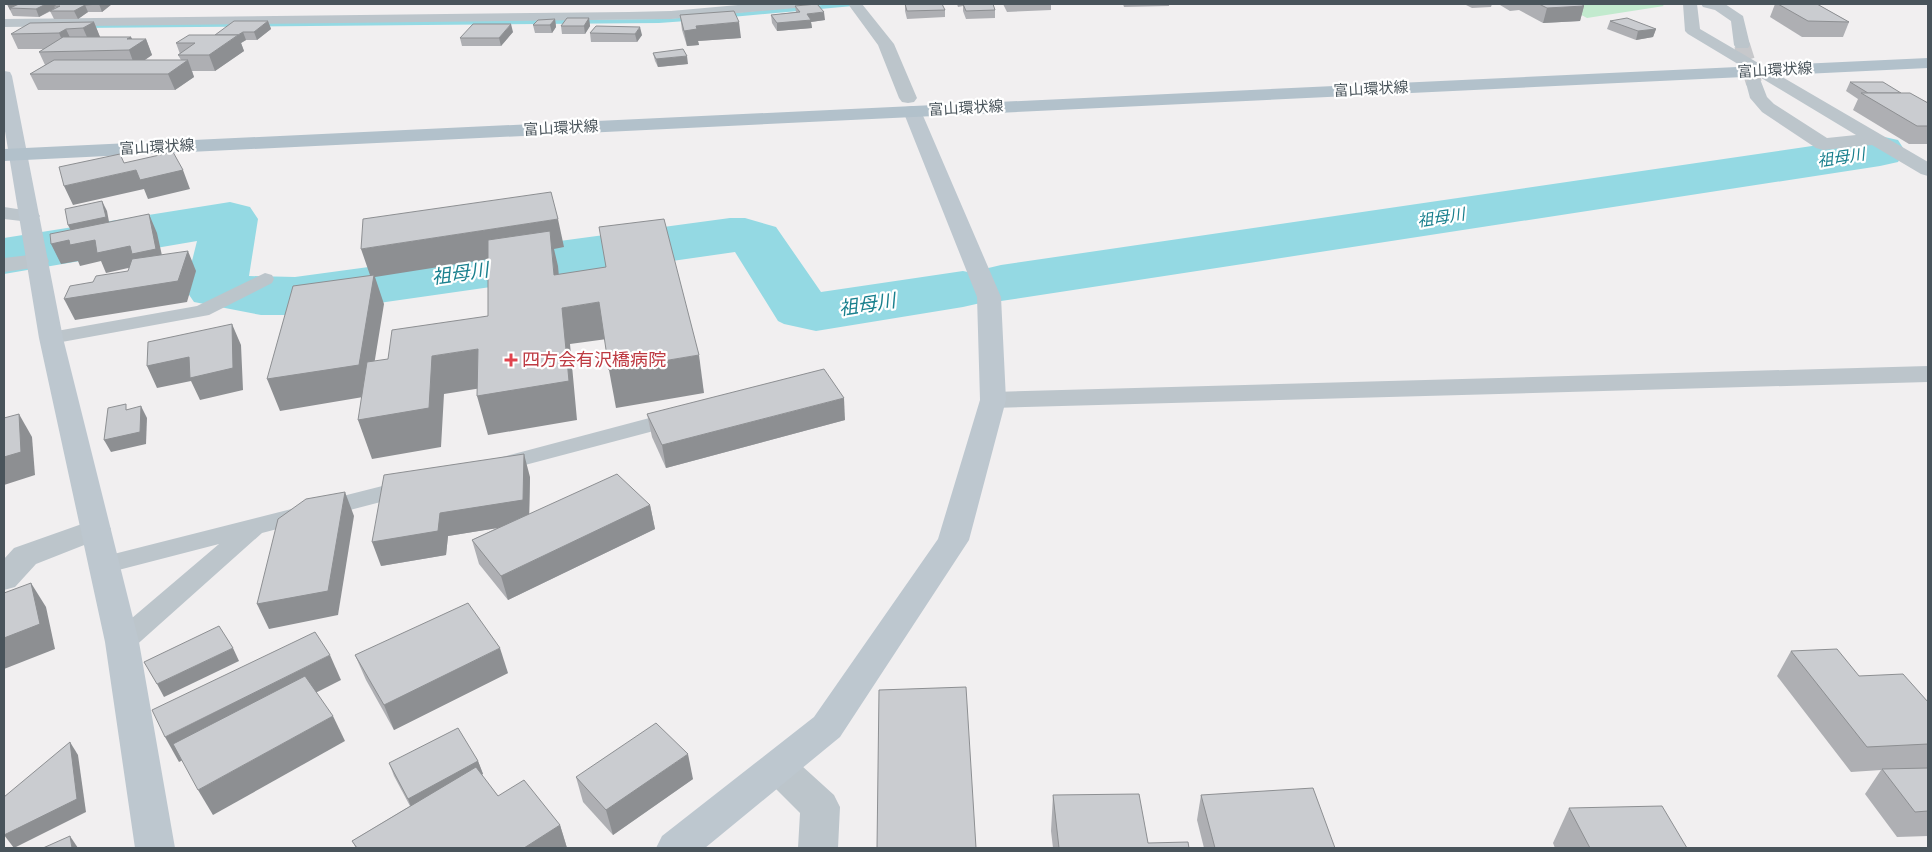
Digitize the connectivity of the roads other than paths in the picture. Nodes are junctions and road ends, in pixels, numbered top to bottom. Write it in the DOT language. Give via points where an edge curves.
graph roads {
  1 [pos="329,4"];
  2 [pos="459,4"];
  3 [pos="585,4"];
  4 [pos="796,4"];
  5 [pos="855,4"];
  6 [pos="1690,4"];
  7 [pos="1708,4"];
  8 [pos="711,8"];
  9 [pos="576,17"];
  10 [pos="445,18"];
  11 [pos="309,19"];
  12 [pos="4,23"];
  13 [pos="1742,52"];
  14 [pos="1928,52"];
  15 [pos="1928,63"];
  16 [pos="1757,77"];
  17 [pos="5,93"];
  18 [pos="910,104"];
  19 [pos="1876,139"];
  20 [pos="10,147"];
  21 [pos="1928,170"];
  22 [pos="17,214"];
  23 [pos="38,261"];
  24 [pos="4,265"];
  25 [pos="264,279"];
  26 [pos="51,338"];
  27 [pos="1928,374"];
  28 [pos="993,400"];
  29 [pos="657,423"];
  30 [pos="474,471"];
  31 [pos="436,481"];
  32 [pos="255,526"];
  33 [pos="96,529"];
  34 [pos="103,565"];
  35 [pos="4,579"];
  36 [pos="122,642"];
  37 [pos="778,767"];
  38 [pos="155,848"];
  39 [pos="676,848"];
  40 [pos="818,848"];
  1 -- 11 [label="street"];
  2 -- 10 [label="street"];
  3 -- 9 [label="street"];
  4 -- 8 [label="street"];
  5 -- 18 [label="street" via="886,44"];
  6 -- 13 [label="street" via="1693,30"];
  7 -- 13 [label="street" via="1728,10 1738,19"];
  8 -- 9 [label="street" via="662,15"];
  9 -- 10 [label="street"];
  10 -- 11 [label="street"];
  11 -- 12 [label="street"];
  13 -- 14 [label="main road, 富山環状線"];
  13 -- 16 [label="street"];
  13 -- 18 [label="main road, 富山環状線"];
  15 -- 16 [label="main road, 富山環状線"];
  16 -- 18 [label="main road, 富山環状線"];
  16 -- 19 [label="street"];
  16 -- 19 [label="street" via="1759,98 1768,108 1823,144"];
  17 -- 20 [label="street"];
  18 -- 20 [label="main road, 富山環状線"];
  18 -- 28 [label="street" via="989,297"];
  19 -- 21 [label="street"];
  20 -- 22 [label="street"];
  22 -- 23 [label="street"];
  23 -- 24 [label="street"];
  23 -- 26 [label="street"];
  25 -- 26 [label="lane" via="202,311"];
  26 -- 33 [label="street"];
  27 -- 28 [label="street"];
  28 -- 37 [label="street" via="953,540 827,727"];
  29 -- 30 [label="lane"];
  31 -- 32 [label="lane"];
  32 -- 34 [label="lane"];
  32 -- 36 [label="lane"];
  33 -- 34 [label="street"];
  33 -- 35 [label="street" via="25,556"];
  34 -- 36 [label="street"];
  36 -- 38 [label="street"];
  37 -- 39 [label="street"];
  37 -- 40 [label="street" via="820,807"];
}
